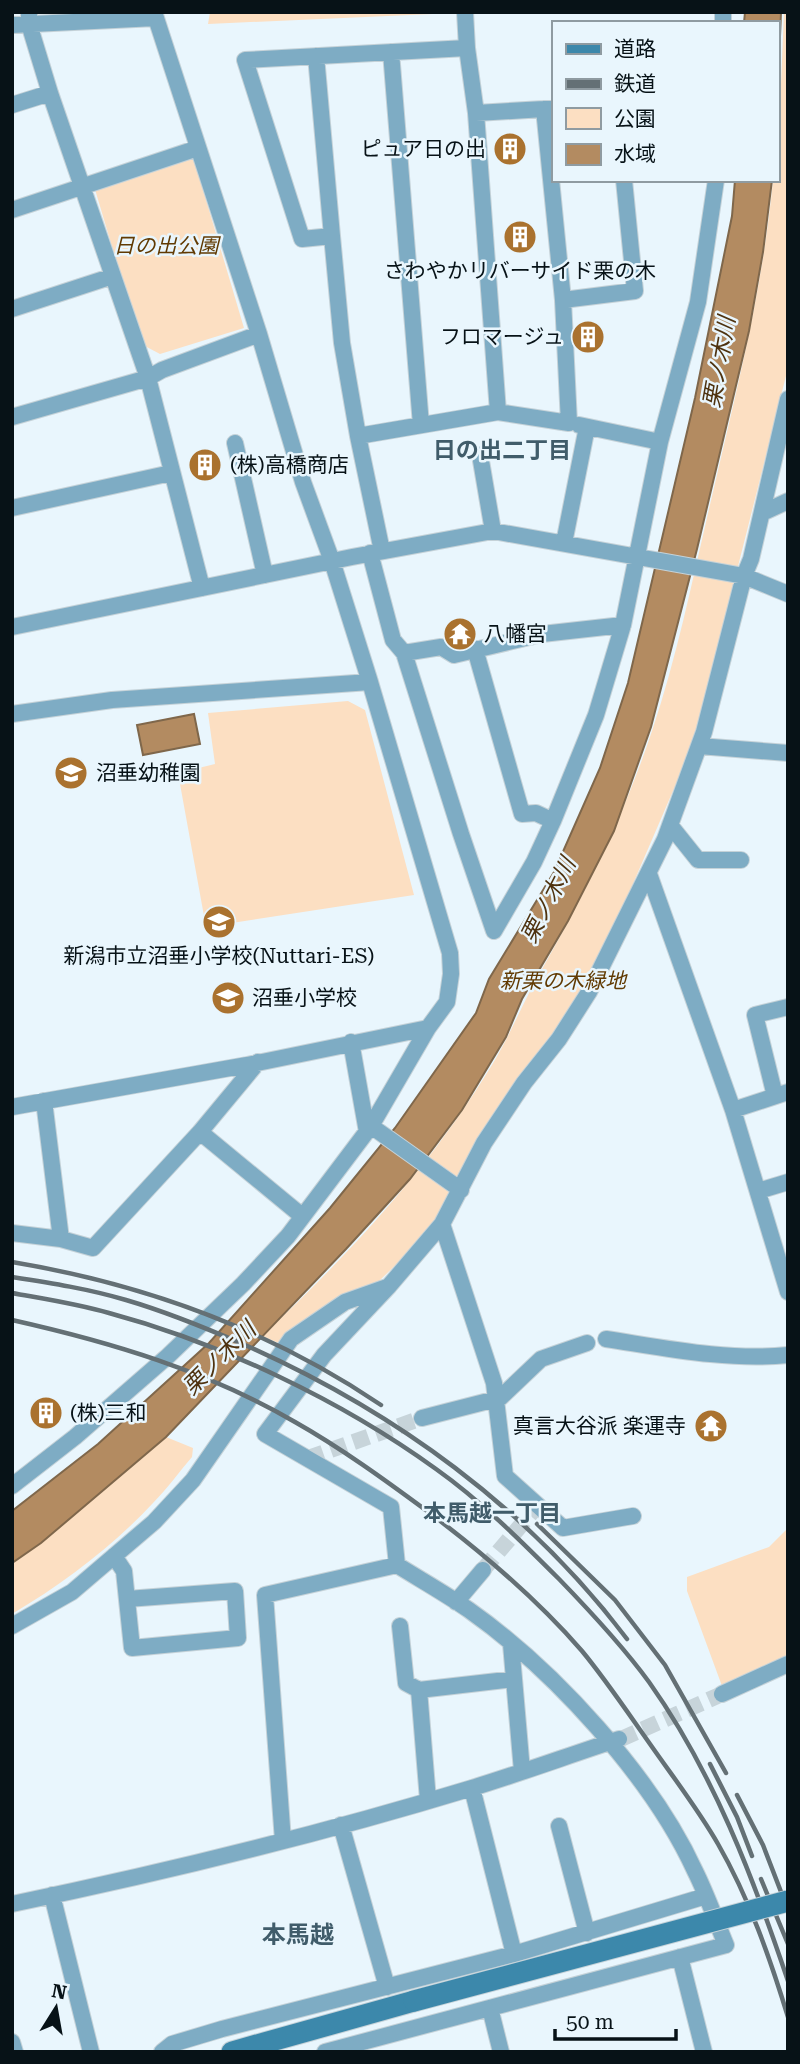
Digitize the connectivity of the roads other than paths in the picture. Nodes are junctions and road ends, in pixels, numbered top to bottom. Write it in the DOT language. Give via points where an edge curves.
graph roads {
  1 [pos="465,12"];
  2 [pos="155,15"];
  3 [pos="23,21"];
  4 [pos="467,48"];
  5 [pos="391,52"];
  6 [pos="316,56"];
  7 [pos="50,93"];
  8 [pos="12,105"];
  9 [pos="548,109"];
  10 [pos="476,113"];
  11 [pos="198,148"];
  12 [pos="552,160"];
  13 [pos="554,182"];
  14 [pos="624,182"];
  15 [pos="716,182"];
  16 [pos="82,187"];
  17 [pos="12,210"];
  18 [pos="332,236"];
  19 [pos="113,276"];
  20 [pos="563,300"];
  21 [pos="12,309"];
  22 [pos="259,334"];
  23 [pos="148,378"];
  24 [pos="788,399"];
  25 [pos="498,412"];
  26 [pos="12,417"];
  27 [pos="569,423"];
  28 [pos="421,425"];
  29 [pos="587,427"];
  30 [pos="358,436"];
  31 [pos="660,442"];
  32 [pos="235,443"];
  33 [pos="480,454"];
  34 [pos="171,473"];
  35 [pos="788,501"];
  36 [pos="12,508"];
  37 [pos="762,513"];
  38 [pos="493,531"];
  39 [pos="564,543"];
  40 [pos="376,552"];
  41 [pos="636,557"];
  42 [pos="332,561"];
  43 [pos="264,575"];
  44 [pos="744,576"];
  45 [pos="202,588"];
  46 [pos="788,594"];
  47 [pos="623,625"];
  48 [pos="12,627"];
  49 [pos="475,649"];
  50 [pos="404,653"];
  51 [pos="370,682"];
  52 [pos="12,714"];
  53 [pos="699,746"];
  54 [pos="788,753"];
  55 [pos="553,821"];
  56 [pos="670,825"];
  57 [pos="741,860"];
  58 [pos="649,874"];
  59 [pos="788,1007"];
  60 [pos="428,1028"];
  61 [pos="351,1042"];
  62 [pos="258,1062"];
  63 [pos="781,1094"];
  64 [pos="44,1101"];
  65 [pos="12,1107"];
  66 [pos="733,1110"];
  67 [pos="371,1129"];
  68 [pos="200,1132"];
  69 [pos="788,1181"];
  70 [pos="455,1185"];
  71 [pos="758,1191"];
  72 [pos="302,1216"];
  73 [pos="442,1224"];
  74 [pos="12,1233"];
  75 [pos="61,1239"];
  76 [pos="786,1284"];
  77 [pos="389,1286"];
  78 [pos="606,1339"];
  79 [pos="587,1343"];
  80 [pos="788,1355"];
  81 [pos="495,1400"];
  82 [pos="422,1418"];
  83 [pos="12,1486"];
  84 [pos="633,1516"];
  85 [pos="114,1556"];
  86 [pos="397,1565"];
  87 [pos="483,1570"];
  88 [pos="127,1600"];
  89 [pos="456,1602"];
  90 [pos="12,1626"];
  91 [pos="400,1626"];
  92 [pos="511,1644"];
  93 [pos="788,1664"];
  94 [pos="514,1679"];
  95 [pos="419,1690"];
  96 [pos="722,1694"];
  97 [pos="616,1740"];
  98 [pos="522,1771"];
  99 [pos="472,1788"];
  100 [pos="428,1800"];
  101 [pos="341,1825"];
  102 [pos="559,1826"];
  103 [pos="283,1842"];
  104 [pos="52,1895"];
  105 [pos="706,1896"];
  106 [pos="788,1901"];
  107 [pos="12,1904"];
  108 [pos="587,1933"];
  109 [pos="514,1954"];
  110 [pos="680,1957"];
  111 [pos="387,1987"];
  112 [pos="490,2008"];
  113 [pos="12,2042"];
  114 [pos="15,2052"];
  115 [pos="91,2052"];
  116 [pos="163,2052"];
  117 [pos="232,2052"];
  118 [pos="325,2052"];
  119 [pos="501,2052"];
  120 [pos="704,2052"];
  1 -- 4 [label="street"];
  2 -- 3 [label="street"];
  2 -- 11 [label="street"];
  3 -- 7 [label="street"];
  4 -- 5 [label="street"];
  4 -- 10 [label="street"];
  5 -- 6 [label="street"];
  5 -- 28 [label="street"];
  6 -- 18 [label="street"];
  6 -- 18 [label="street" via="245,60 302,239"];
  7 -- 8 [label="street"];
  7 -- 16 [label="street"];
  9 -- 10 [label="street"];
  9 -- 12 [label="street"];
  10 -- 25 [label="street"];
  11 -- 16 [label="street"];
  11 -- 22 [label="street"];
  13 -- 20 [label="street"];
  14 -- 20 [label="street" via="635,291"];
  15 -- 31 [label="street" via="698,302"];
  16 -- 17 [label="street"];
  16 -- 19 [label="street"];
  18 -- 30 [label="street" via="342,343"];
  19 -- 21 [label="street"];
  19 -- 23 [label="street"];
  20 -- 27 [label="street"];
  22 -- 23 [label="street"];
  22 -- 42 [label="street"];
  23 -- 26 [label="street"];
  23 -- 34 [label="street"];
  24 -- 37 [label="street"];
  25 -- 27 [label="street"];
  25 -- 28 [label="street"];
  27 -- 29 [label="street"];
  28 -- 30 [label="street"];
  29 -- 31 [label="street"];
  29 -- 39 [label="street"];
  30 -- 40 [label="street"];
  31 -- 41 [label="street"];
  32 -- 43 [label="street"];
  33 -- 38 [label="street"];
  34 -- 36 [label="street"];
  34 -- 45 [label="street"];
  35 -- 37 [label="street"];
  37 -- 44 [label="street"];
  38 -- 39 [label="street"];
  38 -- 40 [label="street"];
  39 -- 41 [label="street"];
  40 -- 42 [label="street"];
  40 -- 50 [label="street" via="393,640"];
  41 -- 44 [label="street"];
  41 -- 47 [label="street"];
  42 -- 43 [label="street"];
  42 -- 51 [label="street"];
  43 -- 45 [label="street"];
  44 -- 46 [label="street"];
  44 -- 53 [label="street"];
  45 -- 48 [label="street"];
  47 -- 49 [label="street" via="542,634"];
  47 -- 55 [label="street" via="597,715"];
  49 -- 50 [label="street" via="454,654 441,647"];
  49 -- 55 [label="street" via="522,814 536,813"];
  50 -- 55 [label="street" via="495,931"];
  51 -- 52 [label="street" via="112,699"];
  51 -- 60 [label="street" via="450,953 447,1002"];
  53 -- 54 [label="street"];
  53 -- 56 [label="street"];
  56 -- 57 [label="street" via="698,860"];
  56 -- 58 [label="street"];
  58 -- 66 [label="street"];
  58 -- 70 [label="street" via="589,992"];
  59 -- 63 [label="street" via="755,1015"];
  60 -- 61 [label="street"];
  60 -- 67 [label="street"];
  61 -- 62 [label="street"];
  61 -- 67 [label="street"];
  62 -- 64 [label="street"];
  62 -- 68 [label="street"];
  63 -- 66 [label="street"];
  64 -- 65 [label="street"];
  64 -- 75 [label="street"];
  66 -- 71 [label="street"];
  67 -- 70 [label="street"];
  67 -- 72 [label="street"];
  68 -- 72 [label="street"];
  68 -- 75 [label="street" via="93,1248"];
  69 -- 71 [label="street"];
  70 -- 73 [label="street"];
  71 -- 76 [label="street"];
  72 -- 83 [label="street" via="243,1284 168,1356"];
  73 -- 77 [label="street"];
  73 -- 81 [label="street" via="494,1383"];
  74 -- 75 [label="street"];
  77 -- 85 [label="street" via="345,1302 292,1339 193,1480"];
  77 -- 86 [label="street" via="324,1355 265,1434 391,1507"];
  78 -- 80 [label="street" via="693,1351"];
  79 -- 81 [label="street" via="541,1359"];
  81 -- 82 [label="street"];
  81 -- 84 [label="street" via="505,1476 564,1528"];
  85 -- 88 [label="street" via="124,1571"];
  85 -- 90 [label="street" via="72,1592"];
  86 -- 89 [label="street"];
  86 -- 103 [label="street" via="265,1595"];
  87 -- 89 [label="street"];
  88 -- 88 [label="street" via="132,1648 238,1638 234,1591"];
  89 -- 92 [label="street"];
  91 -- 95 [label="street" via="406,1683"];
  92 -- 94 [label="street"];
  92 -- 97 [label="street"];
  93 -- 96 [label="street"];
  94 -- 95 [label="street"];
  94 -- 98 [label="street"];
  95 -- 100 [label="street"];
  97 -- 98 [label="street"];
  97 -- 105 [label="street"];
  98 -- 99 [label="street"];
  99 -- 100 [label="street"];
  99 -- 109 [label="street"];
  100 -- 101 [label="street"];
  101 -- 103 [label="street"];
  101 -- 111 [label="street"];
  102 -- 108 [label="street"];
  103 -- 104 [label="street"];
  104 -- 107 [label="street"];
  104 -- 115 [label="street"];
  105 -- 108 [label="street"];
  105 -- 110 [label="street" via="726,1945"];
  106 -- 117 [label="street, bridge"];
  108 -- 109 [label="street"];
  109 -- 111 [label="street"];
  110 -- 112 [label="street"];
  110 -- 120 [label="street"];
  111 -- 116 [label="street" via="222,2029 172,2044"];
  112 -- 118 [label="street"];
  112 -- 119 [label="street"];
  113 -- 114 [label="street"];
}
